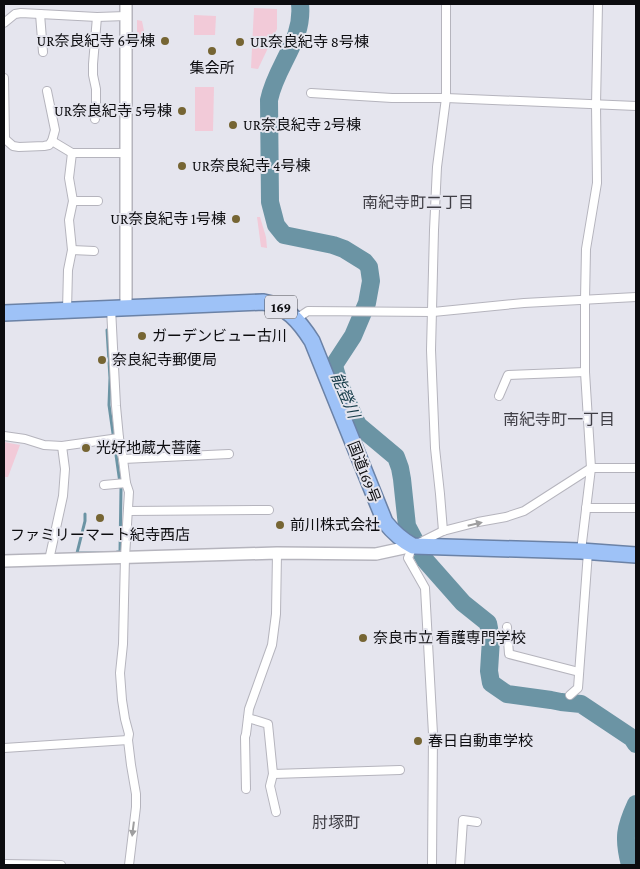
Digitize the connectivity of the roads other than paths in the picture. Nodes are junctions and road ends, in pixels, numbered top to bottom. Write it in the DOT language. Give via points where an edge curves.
graph roads {
  1 [pos="126,4"];
  2 [pos="446,4"];
  3 [pos="598,4"];
  4 [pos="40,14"];
  5 [pos="126,16"];
  6 [pos="97,17"];
  7 [pos="4,23"];
  8 [pos="43,52"];
  9 [pos="4,78"];
  10 [pos="47,91"];
  11 [pos="311,93"];
  12 [pos="446,98"];
  13 [pos="596,105"];
  14 [pos="636,106"];
  15 [pos="94,119"];
  16 [pos="52,141"];
  17 [pos="72,153"];
  18 [pos="126,153"];
  19 [pos="73,201"];
  20 [pos="98,202"];
  21 [pos="72,250"];
  22 [pos="94,251"];
  23 [pos="636,297"];
  24 [pos="585,300"];
  25 [pos="118,308"];
  26 [pos="67,310"];
  27 [pos="433,312"];
  28 [pos="4,313"];
  29 [pos="296,319"];
  30 [pos="585,372"];
  31 [pos="499,396"];
  32 [pos="4,436"];
  33 [pos="119,438"];
  34 [pos="62,446"];
  35 [pos="229,454"];
  36 [pos="123,459"];
  37 [pos="591,468"];
  38 [pos="636,468"];
  39 [pos="126,483"];
  40 [pos="104,485"];
  41 [pos="586,508"];
  42 [pos="636,508"];
  43 [pos="269,510"];
  44 [pos="128,511"];
  45 [pos="443,531"];
  46 [pos="413,546"];
  47 [pos="584,552"];
  48 [pos="278,553"];
  49 [pos="636,555"];
  50 [pos="125,557"];
  51 [pos="49,560"];
  52 [pos="4,561"];
  53 [pos="508,627"];
  54 [pos="579,672"];
  55 [pos="570,695"];
  56 [pos="248,718"];
  57 [pos="128,740"];
  58 [pos="4,748"];
  59 [pos="400,770"];
  60 [pos="272,778"];
  61 [pos="246,789"];
  62 [pos="276,812"];
  63 [pos="477,822"];
  64 [pos="4,864"];
  65 [pos="61,865"];
  66 [pos="129,865"];
  67 [pos="432,865"];
  68 [pos="460,865"];
  1 -- 5 [label="street"];
  2 -- 12 [label="street"];
  3 -- 13 [label="street"];
  4 -- 6 [label="street"];
  4 -- 7 [label="street" via="15,14"];
  4 -- 8 [label="street"];
  5 -- 6 [label="street"];
  5 -- 18 [label="street"];
  6 -- 15 [label="street" via="93,64 96,89"];
  9 -- 16 [label="street" via="5,139 19,147 44,146"];
  10 -- 16 [label="street" via="55,130"];
  11 -- 12 [label="street"];
  12 -- 13 [label="street"];
  12 -- 27 [label="street" via="437,167"];
  13 -- 14 [label="street"];
  13 -- 24 [label="street" via="597,183 586,249"];
  16 -- 17 [label="street"];
  17 -- 18 [label="street"];
  17 -- 19 [label="street" via="69,178"];
  18 -- 25 [label="street"];
  19 -- 20 [label="street"];
  19 -- 21 [label="street" via="69,220"];
  21 -- 22 [label="street"];
  21 -- 26 [label="street"];
  23 -- 24 [label="street"];
  24 -- 27 [label="street"];
  24 -- 30 [label="street"];
  25 -- 26 [label="highway, 国道169号 / 169"];
  25 -- 29 [label="highway, 国道169号 / 169" via="263,302 281,307"];
  25 -- 33 [label="street" via="116,406"];
  26 -- 28 [label="highway, 国道169号 / 169"];
  27 -- 29 [label="street" via="308,311"];
  27 -- 45 [label="street" via="435,448"];
  29 -- 46 [label="highway, 国道169号 / 169" via="312,341 385,522"];
  30 -- 31 [label="street" via="508,375"];
  30 -- 37 [label="street"];
  32 -- 34 [label="street"];
  33 -- 34 [label="street"];
  33 -- 36 [label="street"];
  34 -- 51 [label="street" via="65,469 63,496"];
  35 -- 36 [label="street"];
  36 -- 39 [label="street"];
  37 -- 38 [label="street"];
  37 -- 41 [label="street"];
  45 -- 37 [label="street, one-way" via="524,511"];
  39 -- 40 [label="street"];
  39 -- 44 [label="street"];
  41 -- 42 [label="street"];
  41 -- 47 [label="street"];
  43 -- 44 [label="street"];
  44 -- 50 [label="street"];
  45 -- 46 [label="street"];
  46 -- 47 [label="highway"];
  46 -- 48 [label="street" via="376,554"];
  46 -- 67 [label="street" via="408,558 425,588 434,734"];
  47 -- 49 [label="highway"];
  47 -- 54 [label="street"];
  48 -- 50 [label="street"];
  48 -- 56 [label="street" via="272,645"];
  50 -- 51 [label="street"];
  50 -- 57 [label="street" via="120,673"];
  51 -- 52 [label="street"];
  53 -- 54 [label="street" via="509,654"];
  54 -- 55 [label="street" via="578,688"];
  56 -- 60 [label="street" via="268,724"];
  56 -- 61 [label="street"];
  57 -- 58 [label="street"];
  57 -- 66 [label="street, one-way" via="136,794"];
  59 -- 60 [label="street"];
  60 -- 62 [label="street" via="270,786"];
  63 -- 68 [label="street" via="463,820"];
  64 -- 65 [label="street"];
}
